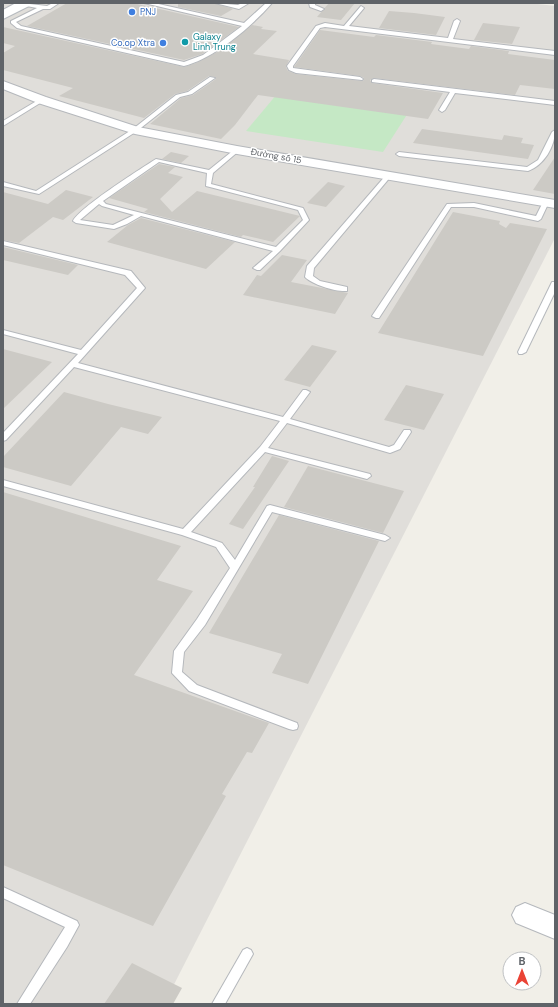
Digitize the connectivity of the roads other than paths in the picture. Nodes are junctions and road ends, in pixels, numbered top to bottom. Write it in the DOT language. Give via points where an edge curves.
graph roads {
  1 [pos="24,3"];
  2 [pos="56,3"];
  3 [pos="147,3"];
  4 [pos="218,3"];
  5 [pos="246,3"];
  6 [pos="268,3"];
  7 [pos="312,3"];
  8 [pos="41,8"];
  9 [pos="361,8"];
  10 [pos="321,9"];
  11 [pos="3,15"];
  12 [pos="458,21"];
  13 [pos="246,25"];
  14 [pos="346,27"];
  15 [pos="450,39"];
  16 [pos="555,53"];
  17 [pos="212,78"];
  18 [pos="360,79"];
  19 [pos="374,81"];
  20 [pos="4,86"];
  21 [pos="453,91"];
  22 [pos="42,100"];
  23 [pos="555,103"];
  24 [pos="442,110"];
  25 [pos="3,124"];
  26 [pos="135,130"];
  27 [pos="555,132"];
  28 [pos="237,150"];
  29 [pos="399,154"];
  30 [pos="210,172"];
  31 [pos="389,175"];
  32 [pos="3,184"];
  33 [pos="99,201"];
  34 [pos="550,203"];
  35 [pos="140,214"];
  36 [pos="3,243"];
  37 [pos="278,250"];
  38 [pos="257,268"];
  39 [pos="555,284"];
  40 [pos="344,288"];
  41 [pos="376,316"];
  42 [pos="3,332"];
  43 [pos="522,352"];
  44 [pos="83,353"];
  45 [pos="72,364"];
  46 [pos="306,392"];
  47 [pos="285,420"];
  48 [pos="407,432"];
  49 [pos="3,438"];
  50 [pos="263,449"];
  51 [pos="367,476"];
  52 [pos="3,483"];
  53 [pos="185,533"];
  54 [pos="385,538"];
  55 [pos="235,568"];
  56 [pos="293,726"];
  57 [pos="3,892"];
  58 [pos="525,915"];
  59 [pos="555,927"];
  60 [pos="247,954"];
  61 [pos="24,1004"];
  62 [pos="218,1004"];
  1 -- 8 [label="lane"];
  1 -- 11 [label="street"];
  2 -- 8 [label="lane" via="48,8"];
  3 -- 13 [label="lane"];
  4 -- 5 [label="lane" via="239,8"];
  6 -- 13 [label="lane"];
  7 -- 10 [label="lane" via="312,6"];
  8 -- 13 [label="lane" via="13,22 19,27 178,64 189,64 205,56"];
  9 -- 14 [label="lane"];
  12 -- 15 [label="lane"];
  14 -- 15 [label="lane"];
  14 -- 18 [label="lane" via="318,27 290,66 296,71"];
  15 -- 16 [label="lane"];
  17 -- 26 [label="lane" via="190,93 178,96"];
  19 -- 21 [label="lane"];
  20 -- 22 [label="street, Đường số 15"];
  21 -- 23 [label="lane"];
  21 -- 24 [label="lane"];
  22 -- 25 [label="lane"];
  22 -- 26 [label="street, Đường số 15"];
  26 -- 28 [label="street, Đường số 15"];
  26 -- 32 [label="lane" via="37,193"];
  27 -- 29 [label="lane" via="541,161 528,169"];
  28 -- 30 [label="lane"];
  28 -- 31 [label="street, Đường số 15"];
  30 -- 33 [label="lane" via="158,160"];
  30 -- 37 [label="lane" via="208,185 301,209 306,220"];
  31 -- 34 [label="street, Đường số 15"];
  31 -- 40 [label="lane" via="310,268 309,277 318,283"];
  33 -- 35 [label="lane" via="104,205"];
  33 -- 35 [label="lane" via="76,221 114,227"];
  34 -- 41 [label="lane" via="538,219 474,205 449,205"];
  35 -- 37 [label="lane"];
  36 -- 44 [label="lane" via="128,273 141,288"];
  37 -- 38 [label="lane"];
  39 -- 43 [label="lane"];
  42 -- 44 [label="lane"];
  44 -- 45 [label="lane"];
  45 -- 47 [label="lane"];
  45 -- 49 [label="lane"];
  46 -- 47 [label="lane"];
  47 -- 48 [label="lane" via="390,450 397,447"];
  47 -- 50 [label="lane"];
  50 -- 51 [label="lane"];
  50 -- 53 [label="lane"];
  52 -- 53 [label="lane"];
  53 -- 55 [label="lane" via="219,545"];
  54 -- 55 [label="lane" via="270,508"];
  55 -- 56 [label="lane" via="179,651 177,673 193,688"];
  57 -- 61 [label="lane" via="73,925"];
  58 -- 59 [label="street"];
  60 -- 62 [label="lane"];
}
